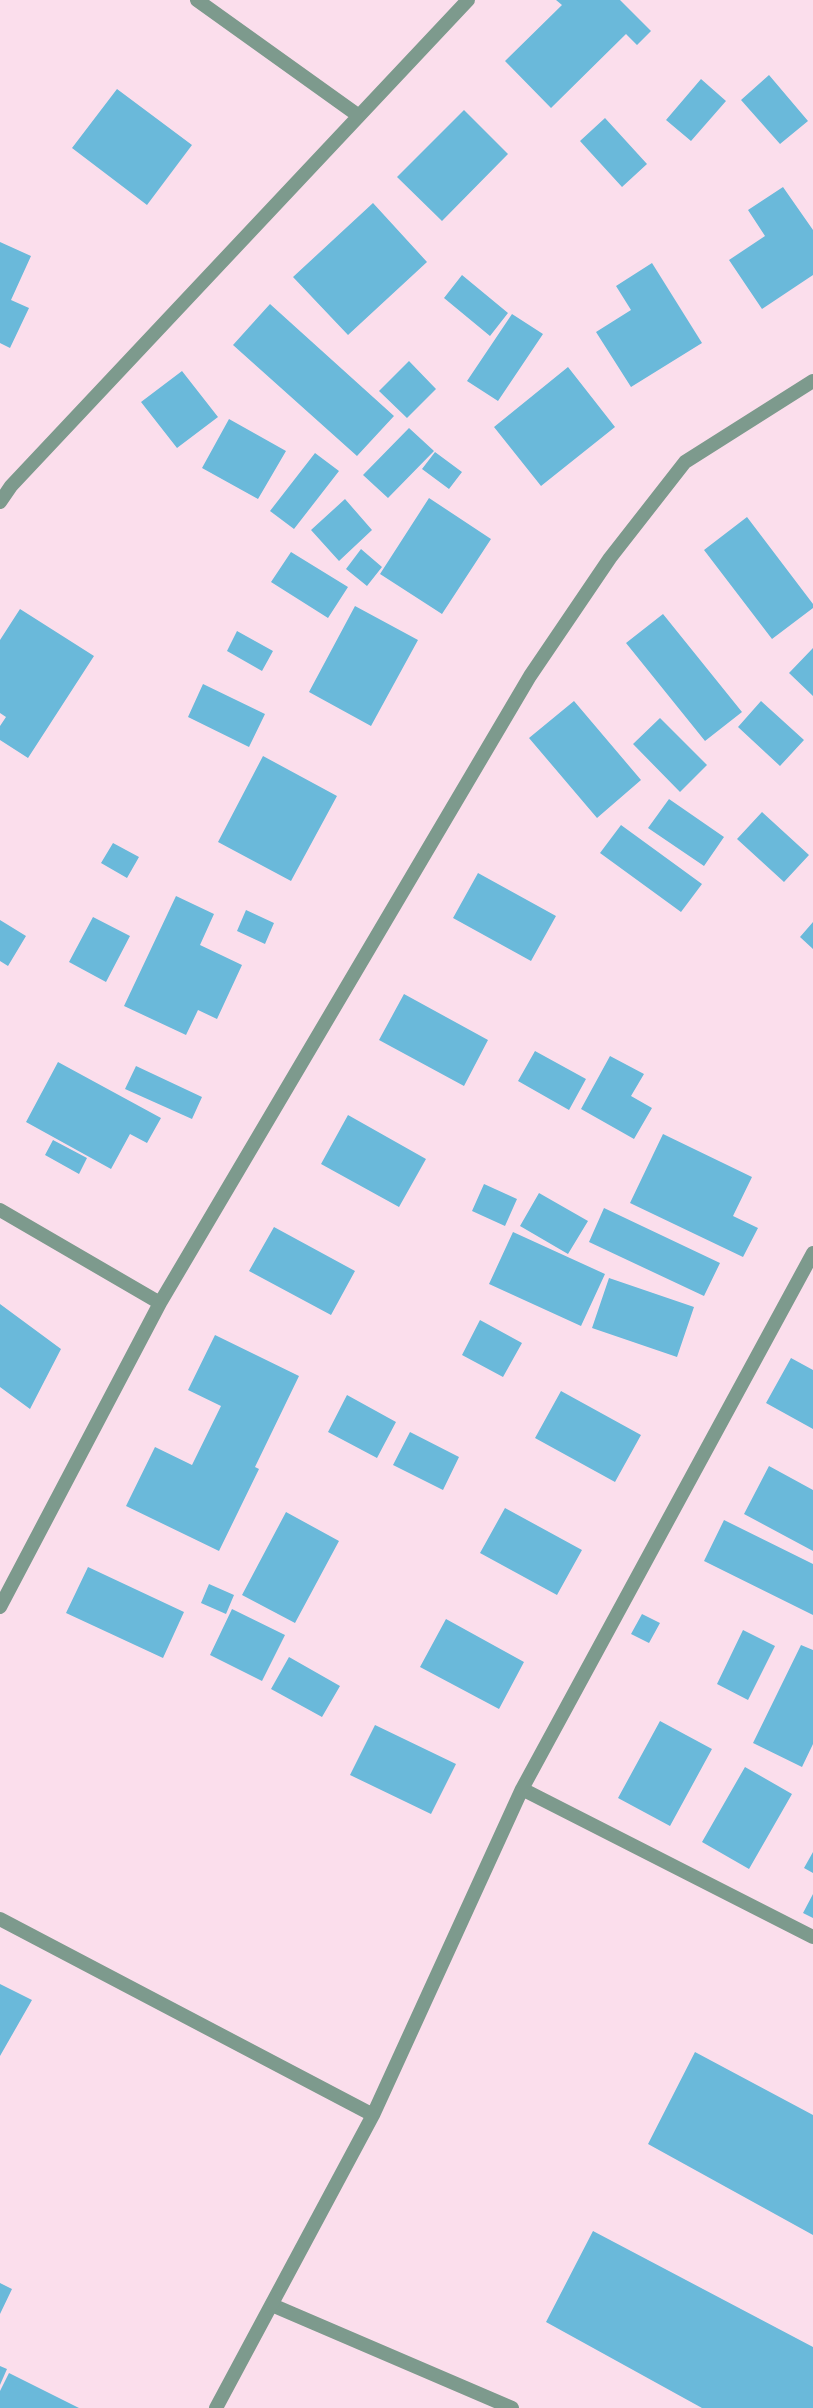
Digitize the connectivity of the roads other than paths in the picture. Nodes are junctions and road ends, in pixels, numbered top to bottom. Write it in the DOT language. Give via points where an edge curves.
graph roads {
  1 [pos="197,0"];
  2 [pos="468,0"];
  3 [pos="359,116"];
  4 [pos="813,381"];
  5 [pos="0,502"];
  6 [pos="0,1210"];
  7 [pos="813,1254"];
  8 [pos="160,1303"];
  9 [pos="0,1607"];
  10 [pos="522,1788"];
  11 [pos="0,1919"];
  12 [pos="813,1937"];
  13 [pos="373,2115"];
  14 [pos="272,2305"];
  15 [pos="216,2408"];
  16 [pos="512,2408"];
  1 -- 3 [label="street"];
  2 -- 3 [label="street"];
  3 -- 5 [label="street"];
  4 -- 8 [label="street" via="685,462 610,558 530,676"];
  6 -- 8 [label="street"];
  7 -- 10 [label="street"];
  8 -- 9 [label="street"];
  10 -- 12 [label="street"];
  10 -- 13 [label="street"];
  11 -- 13 [label="street"];
  13 -- 14 [label="street"];
  14 -- 15 [label="street"];
  14 -- 16 [label="street"];
}
